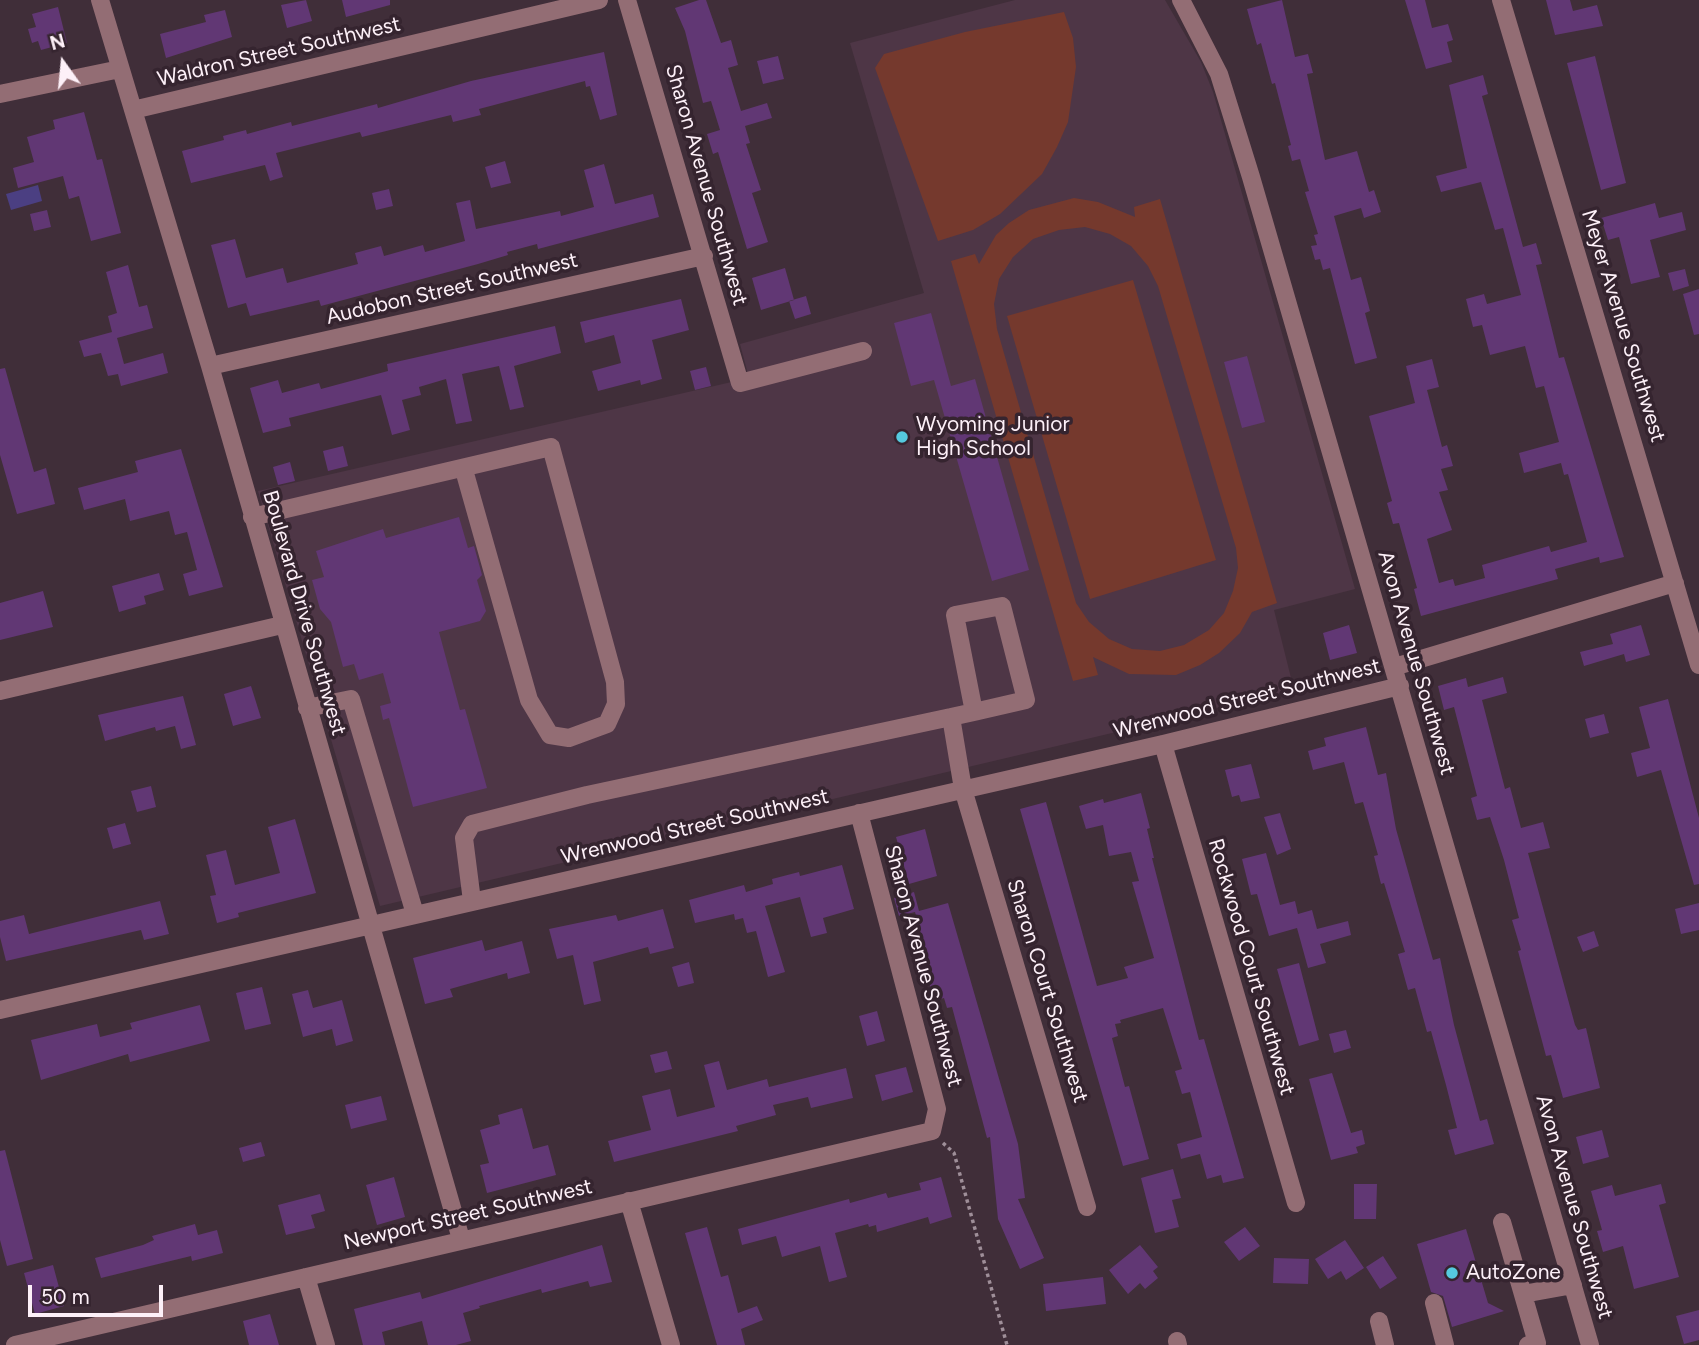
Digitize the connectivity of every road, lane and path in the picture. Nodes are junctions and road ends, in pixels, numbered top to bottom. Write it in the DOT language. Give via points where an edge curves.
graph roads {
  1 [pos="100,0"];
  2 [pos="599,0"];
  3 [pos="627,0"];
  4 [pos="1181,0"];
  5 [pos="1501,0"];
  6 [pos="120,69"];
  7 [pos="0,94"];
  8 [pos="133,110"];
  9 [pos="704,256"];
  10 [pos="863,351"];
  11 [pos="210,366"];
  12 [pos="464,470"];
  13 [pos="252,517"];
  14 [pos="1675,583"];
  15 [pos="282,625"];
  16 [pos="1699,665"];
  17 [pos="1394,667"];
  18 [pos="1399,686"];
  19 [pos="0,691"];
  20 [pos="307,708"];
  21 [pos="974,712"];
  22 [pos="951,717"];
  23 [pos="1163,744"];
  24 [pos="963,789"];
  25 [pos="859,813"];
  26 [pos="472,901"];
  27 [pos="415,914"];
  28 [pos="371,924"];
  29 [pos="0,1010"];
  30 [pos="932,1131"];
  31 [pos="629,1200"];
  32 [pos="1296,1203"];
  33 [pos="1087,1207"];
  34 [pos="1502,1222"];
  35 [pos="461,1239"];
  36 [pos="306,1278"];
  37 [pos="1573,1285"];
  38 [pos="1523,1294"];
  39 [pos="1434,1303"];
  40 [pos="1379,1321"];
  41 [pos="15,1345"];
  42 [pos="326,1345"];
  43 [pos="671,1345"];
  44 [pos="1007,1345"];
  45 [pos="1385,1345"];
  46 [pos="1445,1345"];
  47 [pos="1528,1345"];
  48 [pos="1590,1345"];
  1 -- 6 [label="street, Boulevard Drive Southwest"];
  2 -- 8 [label="street, Waldron Street Southwest"];
  3 -- 9 [label="street, Sharon Avenue Southwest"];
  4 -- 17 [label="street, Avon Avenue Southwest" via="1219,75"];
  5 -- 14 [label="street, Meyer Avenue Southwest"];
  6 -- 7 [label="street"];
  6 -- 8 [label="street, Boulevard Drive Southwest"];
  8 -- 11 [label="street, Boulevard Drive Southwest"];
  9 -- 10 [label="street, Sharon Avenue Southwest" via="740,383"];
  9 -- 11 [label="street, Audobon Street Southwest"];
  11 -- 13 [label="street, Boulevard Drive Southwest"];
  12 -- 12 [label="street" via="551,447 615,682 615,704 607,724 569,738 550,735 529,700"];
  12 -- 13 [label="street"];
  13 -- 15 [label="street, Boulevard Drive Southwest"];
  14 -- 16 [label="street, Meyer Avenue Southwest"];
  14 -- 17 [label="street, Wrenwood Street Southwest"];
  15 -- 19 [label="street"];
  15 -- 20 [label="street, Boulevard Drive Southwest"];
  17 -- 18 [label="street, Avon Avenue Southwest"];
  18 -- 23 [label="street, Wrenwood Street Southwest"];
  18 -- 37 [label="street, Avon Avenue Southwest"];
  20 -- 27 [label="street" via="351,699"];
  20 -- 28 [label="street, Boulevard Drive Southwest"];
  21 -- 21 [label="street" via="1026,700 1002,606 955,614"];
  21 -- 22 [label="street"];
  22 -- 24 [label="street, Sharon Court Southwest"];
  22 -- 26 [label="street" via="472,824 464,838"];
  23 -- 24 [label="street, Wrenwood Street Southwest"];
  23 -- 32 [label="street, Rockwood Court Southwest"];
  24 -- 25 [label="street, Wrenwood Street Southwest"];
  24 -- 33 [label="street, Sharon Court Southwest"];
  25 -- 26 [label="street, Wrenwood Street Southwest"];
  25 -- 30 [label="street, Sharon Avenue Southwest" via="937,1109"];
  26 -- 27 [label="street, Wrenwood Street Southwest"];
  27 -- 28 [label="street, Wrenwood Street Southwest"];
  28 -- 29 [label="street, Wrenwood Street Southwest"];
  28 -- 35 [label="street, Boulevard Drive Southwest"];
  30 -- 31 [label="street, Newport Street Southwest"];
  30 -- 44 [label="path" via="954,1153"];
  31 -- 35 [label="street, Newport Street Southwest"];
  31 -- 43 [label="street"];
  34 -- 38 [label="street"];
  35 -- 36 [label="street, Newport Street Southwest"];
  36 -- 41 [label="street, Newport Street Southwest"];
  36 -- 42 [label="street"];
  37 -- 38 [label="street"];
  37 -- 48 [label="street, Avon Avenue Southwest"];
  38 -- 47 [label="street" via="1537,1343"];
  39 -- 46 [label="street"];
  40 -- 45 [label="street"];
}
